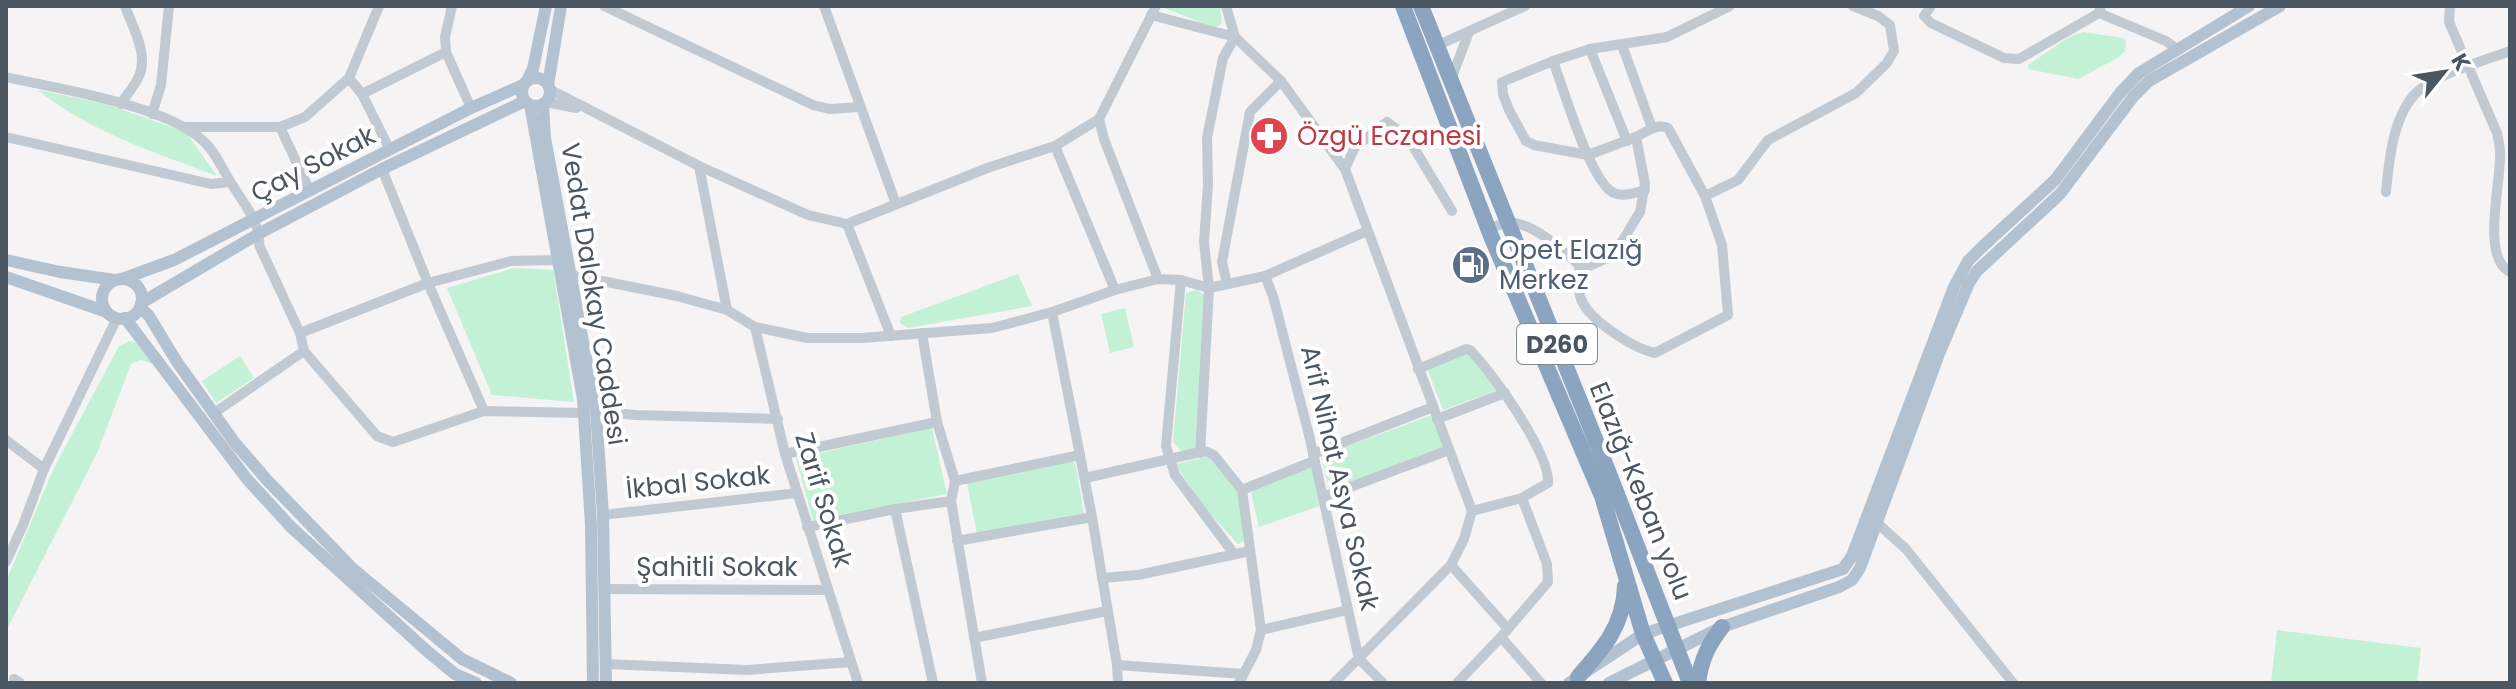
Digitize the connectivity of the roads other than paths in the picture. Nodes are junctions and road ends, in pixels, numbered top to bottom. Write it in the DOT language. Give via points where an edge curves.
graph roads {
  1 [pos="125,6"];
  2 [pos="169,6"];
  3 [pos="379,6"];
  4 [pos="452,6"];
  5 [pos="546,6"];
  6 [pos="561,6"];
  7 [pos="604,6"];
  8 [pos="824,6"];
  9 [pos="1226,6"];
  10 [pos="1403,6"];
  11 [pos="1421,6"];
  12 [pos="1525,6"];
  13 [pos="1730,6"];
  14 [pos="1853,6"];
  15 [pos="1931,6"];
  16 [pos="2249,6"];
  17 [pos="2280,6"];
  18 [pos="2450,6"];
  19 [pos="2100,10"];
  20 [pos="1153,11"];
  21 [pos="1469,32"];
  22 [pos="1235,37"];
  23 [pos="1622,45"];
  24 [pos="1436,46"];
  25 [pos="1590,49"];
  26 [pos="2177,49"];
  27 [pos="2510,51"];
  28 [pos="446,52"];
  29 [pos="1553,61"];
  30 [pos="2467,67"];
  31 [pos="6,77"];
  32 [pos="349,78"];
  33 [pos="1281,81"];
  34 [pos="1450,82"];
  35 [pos="525,83"];
  36 [pos="362,94"];
  37 [pos="540,98"];
  38 [pos="121,104"];
  39 [pos="859,107"];
  40 [pos="471,108"];
  41 [pos="152,114"];
  42 [pos="1099,119"];
  43 [pos="185,127"];
  44 [pos="214,127"];
  45 [pos="280,127"];
  46 [pos="1652,128"];
  47 [pos="6,137"];
  48 [pos="1632,139"];
  49 [pos="209,146"];
  50 [pos="1055,146"];
  51 [pos="390,150"];
  52 [pos="1588,155"];
  53 [pos="2505,162"];
  54 [pos="699,166"];
  55 [pos="382,169"];
  56 [pos="1345,169"];
  57 [pos="230,182"];
  58 [pos="1645,190"];
  59 [pos="310,191"];
  60 [pos="2386,192"];
  61 [pos="1705,196"];
  62 [pos="896,204"];
  63 [pos="1452,211"];
  64 [pos="253,219"];
  65 [pos="1507,223"];
  66 [pos="847,224"];
  67 [pos="1488,230"];
  68 [pos="1367,231"];
  69 [pos="260,233"];
  70 [pos="6,260"];
  71 [pos="557,260"];
  72 [pos="1581,270"];
  73 [pos="2510,272"];
  74 [pos="572,275"];
  75 [pos="1265,276"];
  76 [pos="6,277"];
  77 [pos="118,279"];
  78 [pos="1158,279"];
  79 [pos="1181,280"];
  80 [pos="428,283"];
  81 [pos="1227,284"];
  82 [pos="1209,288"];
  83 [pos="1115,290"];
  84 [pos="140,305"];
  85 [pos="727,310"];
  86 [pos="1052,312"];
  87 [pos="117,316"];
  88 [pos="755,327"];
  89 [pos="300,333"];
  90 [pos="922,333"];
  91 [pos="891,336"];
  92 [pos="304,351"];
  93 [pos="1418,369"];
  94 [pos="1505,393"];
  95 [pos="1433,407"];
  96 [pos="484,411"];
  97 [pos="590,412"];
  98 [pos="214,413"];
  99 [pos="778,419"];
  100 [pos="1437,419"];
  101 [pos="937,422"];
  102 [pos="6,440"];
  103 [pos="1449,450"];
  104 [pos="1200,453"];
  105 [pos="785,454"];
  106 [pos="1080,455"];
  107 [pos="1170,458"];
  108 [pos="1314,458"];
  109 [pos="44,469"];
  110 [pos="1085,478"];
  111 [pos="955,481"];
  112 [pos="1242,490"];
  113 [pos="797,493"];
  114 [pos="1323,497"];
  115 [pos="1522,498"];
  116 [pos="951,501"];
  117 [pos="895,509"];
  118 [pos="1472,511"];
  119 [pos="603,515"];
  120 [pos="1092,517"];
  121 [pos="1876,522"];
  122 [pos="807,527"];
  123 [pos="957,541"];
  124 [pos="1250,551"];
  125 [pos="1234,554"];
  126 [pos="6,562"];
  127 [pos="1451,565"];
  128 [pos="1625,573"];
  129 [pos="1102,578"];
  130 [pos="605,589"];
  131 [pos="828,590"];
  132 [pos="1348,610"];
  133 [pos="1107,611"];
  134 [pos="1669,626"];
  135 [pos="1722,627"];
  136 [pos="1261,630"];
  137 [pos="1505,633"];
  138 [pos="1643,634"];
  139 [pos="974,638"];
  140 [pos="1678,650"];
  141 [pos="1359,659"];
  142 [pos="1655,660"];
  143 [pos="851,662"];
  144 [pos="606,664"];
  145 [pos="1117,665"];
  146 [pos="452,678"];
  147 [pos="1241,678"];
  148 [pos="1574,680"];
  149 [pos="476,683"];
  150 [pos="511,683"];
  151 [pos="593,683"];
  152 [pos="606,683"];
  153 [pos="858,683"];
  154 [pos="933,683"];
  155 [pos="982,683"];
  156 [pos="1118,683"];
  157 [pos="1334,683"];
  158 [pos="1383,683"];
  159 [pos="1457,683"];
  160 [pos="1541,683"];
  161 [pos="1609,683"];
  162 [pos="1665,683"];
  163 [pos="1690,683"];
  164 [pos="1698,683"];
  165 [pos="2013,683"];
  1 -- 38 [label="street" via="142,64"];
  2 -- 41 [label="street" via="161,85"];
  3 -- 32 [label="street"];
  4 -- 28 [label="street"];
  5 -- 35 [label="main road" via="533,69"];
  6 -- 37 [label="main road, Vedat Dalokay Caddesi"];
  7 -- 39 [label="street" via="813,105"];
  8 -- 39 [label="street"];
  9 -- 22 [label="street"];
  10 -- 67 [label="highway, Elazığ-Keban yolu / D260"];
  11 -- 24 [label="highway, Elazığ-Keban yolu / D260"];
  12 -- 21 [label="street"];
  13 -- 23 [label="street" via="1667,37"];
  14 -- 61 [label="street" via="1890,25 1891,58 1856,93 1768,140 1738,180"];
  15 -- 19 [label="street" via="1924,16 1931,23 2014,60"];
  16 -- 26 [label="main road"];
  17 -- 121 [label="main road" via="2149,81 2060,194 1977,271 1939,354"];
  18 -- 30 [label="street" via="2449,22"];
  19 -- 26 [label="street"];
  20 -- 22 [label="street"];
  20 -- 42 [label="street"];
  21 -- 24 [label="street"];
  21 -- 34 [label="street"];
  22 -- 33 [label="street"];
  22 -- 82 [label="street" via="1223,58 1207,138 1204,242"];
  23 -- 25 [label="street"];
  23 -- 46 [label="street"];
  24 -- 34 [label="highway, Elazığ-Keban yolu / D260"];
  25 -- 29 [label="street"];
  25 -- 48 [label="street"];
  26 -- 134 [label="main road" via="2131,81 2055,180 1968,261 1843,569"];
  27 -- 30 [label="street"];
  28 -- 36 [label="street"];
  28 -- 40 [label="street"];
  29 -- 52 [label="street"];
  29 -- 52 [label="street" via="1506,79 1503,94 1526,141"];
  30 -- 53 [label="street"];
  30 -- 60 [label="street" via="2411,98 2389,162"];
  31 -- 38 [label="street"];
  32 -- 36 [label="street"];
  32 -- 45 [label="street" via="305,117"];
  33 -- 56 [label="street"];
  33 -- 81 [label="street" via="1250,112 1222,262"];
  34 -- 65 [label="highway, Elazığ-Keban yolu / D260"];
  35 -- 37 [label="main road" via="522,93"];
  35 -- 37 [label="main road" via="536,78"];
  35 -- 40 [label="main road, Çay Sokak"];
  36 -- 51 [label="street"];
  37 -- 54 [label="street" via="589,111"];
  37 -- 55 [label="main road, Çay Sokak"];
  37 -- 71 [label="main road, Vedat Dalokay Caddesi"];
  37 -- 74 [label="main road, Vedat Dalokay Caddesi"];
  38 -- 41 [label="street"];
  39 -- 62 [label="street"];
  40 -- 51 [label="main road, Çay Sokak"];
  41 -- 43 [label="street"];
  42 -- 50 [label="street"];
  42 -- 78 [label="street"];
  43 -- 44 [label="street"];
  43 -- 49 [label="street"];
  44 -- 45 [label="street"];
  44 -- 49 [label="street"];
  45 -- 59 [label="street"];
  46 -- 48 [label="street"];
  46 -- 61 [label="street" via="1668,128"];
  47 -- 57 [label="street" via="211,184"];
  48 -- 52 [label="street"];
  48 -- 58 [label="street"];
  49 -- 57 [label="street"];
  50 -- 62 [label="street"];
  50 -- 83 [label="street"];
  51 -- 59 [label="main road, Çay Sokak"];
  52 -- 58 [label="street" via="1610,192"];
  53 -- 73 [label="street" via="2496,256"];
  54 -- 66 [label="street" via="808,215"];
  54 -- 85 [label="street"];
  55 -- 69 [label="main road, Çay Sokak"];
  55 -- 80 [label="street"];
  56 -- 63 [label="street" via="1355,147 1387,122 1408,138"];
  56 -- 68 [label="street"];
  57 -- 64 [label="street"];
  58 -- 72 [label="street" via="1640,212 1618,248"];
  59 -- 64 [label="main road, Çay Sokak"];
  61 -- 72 [label="street" via="1722,245 1728,315 1655,353 1645,351 1588,310 1581,300"];
  62 -- 66 [label="street"];
  64 -- 69 [label="street"];
  64 -- 77 [label="main road, Çay Sokak" via="174,260"];
  65 -- 67 [label="street"];
  65 -- 72 [label="street" via="1536,231"];
  65 -- 134 [label="highway, Elazığ-Keban yolu / D260"];
  66 -- 91 [label="street"];
  67 -- 128 [label="highway, Elazığ-Keban yolu / D260" via="1602,496"];
  68 -- 75 [label="street"];
  68 -- 93 [label="street"];
  69 -- 84 [label="main road, Çay Sokak"];
  69 -- 89 [label="street" via="259,245"];
  70 -- 77 [label="main road"];
  71 -- 80 [label="street" via="511,261"];
  71 -- 97 [label="main road, Vedat Dalokay Caddesi"];
  74 -- 85 [label="street"];
  74 -- 97 [label="main road, Vedat Dalokay Caddesi"];
  75 -- 81 [label="street"];
  75 -- 108 [label="street, Arif Nihat Asya Sokak"];
  76 -- 87 [label="main road"];
  77 -- 84 [label="main road" via="137,286"];
  77 -- 87 [label="main road" via="102,294"];
  78 -- 79 [label="street"];
  78 -- 83 [label="street"];
  79 -- 82 [label="street"];
  79 -- 107 [label="street" via="1166,446"];
  80 -- 89 [label="street"];
  80 -- 96 [label="street"];
  81 -- 82 [label="street"];
  82 -- 104 [label="street"];
  83 -- 86 [label="street"];
  84 -- 87 [label="main road" via="131,316"];
  84 -- 98 [label="main road"];
  85 -- 88 [label="street"];
  86 -- 90 [label="street" via="992,328"];
  86 -- 106 [label="street"];
  87 -- 109 [label="street"];
  87 -- 146 [label="main road" via="247,479"];
  88 -- 91 [label="street" via="807,338"];
  88 -- 99 [label="street, Zarif Sokak"];
  89 -- 92 [label="street"];
  90 -- 91 [label="street"];
  90 -- 101 [label="street"];
  92 -- 96 [label="street" via="377,436 393,442"];
  92 -- 98 [label="street"];
  93 -- 94 [label="street" via="1470,350"];
  93 -- 95 [label="street"];
  94 -- 100 [label="street"];
  94 -- 115 [label="street" via="1549,479"];
  95 -- 100 [label="street"];
  95 -- 108 [label="street"];
  96 -- 97 [label="street"];
  97 -- 99 [label="street"];
  97 -- 119 [label="main road, Vedat Dalokay Caddesi"];
  97 -- 151 [label="main road, Vedat Dalokay Caddesi"];
  98 -- 150 [label="main road" via="266,479 352,568 462,659"];
  99 -- 105 [label="street, Zarif Sokak"];
  100 -- 103 [label="street"];
  101 -- 105 [label="street"];
  101 -- 111 [label="street"];
  102 -- 109 [label="street"];
  103 -- 114 [label="street"];
  103 -- 118 [label="street"];
  104 -- 107 [label="street"];
  104 -- 112 [label="street" via="1214,455"];
  105 -- 113 [label="street, Zarif Sokak"];
  106 -- 110 [label="street"];
  106 -- 111 [label="street"];
  107 -- 110 [label="street"];
  107 -- 125 [label="street" via="1175,475"];
  108 -- 112 [label="street"];
  108 -- 114 [label="street, Arif Nihat Asya Sokak"];
  109 -- 126 [label="street"];
  110 -- 120 [label="street"];
  111 -- 116 [label="street"];
  112 -- 124 [label="street"];
  113 -- 119 [label="street, İkbal Sokak"];
  113 -- 122 [label="street, Zarif Sokak"];
  114 -- 132 [label="street, Arif Nihat Asya Sokak"];
  115 -- 118 [label="street"];
  115 -- 137 [label="street" via="1548,582"];
  116 -- 117 [label="street"];
  116 -- 123 [label="street"];
  117 -- 122 [label="street"];
  117 -- 154 [label="street"];
  118 -- 127 [label="street"];
  119 -- 130 [label="main road, Vedat Dalokay Caddesi"];
  120 -- 123 [label="street"];
  120 -- 129 [label="street"];
  121 -- 135 [label="main road" via="1852,580"];
  121 -- 165 [label="street" via="1906,549"];
  122 -- 131 [label="street, Zarif Sokak"];
  123 -- 139 [label="street"];
  124 -- 125 [label="street"];
  124 -- 136 [label="street"];
  125 -- 129 [label="street"];
  127 -- 137 [label="street"];
  127 -- 141 [label="street"];
  128 -- 138 [label="highway, Elazığ-Keban yolu / D260"];
  128 -- 148 [label="highway" via="1623,608 1614,633"];
  129 -- 133 [label="street"];
  130 -- 131 [label="street, Şahitli Sokak"];
  130 -- 144 [label="main road, Vedat Dalokay Caddesi"];
  131 -- 143 [label="street, Zarif Sokak"];
  132 -- 136 [label="street"];
  132 -- 141 [label="street, Arif Nihat Asya Sokak"];
  133 -- 139 [label="street"];
  133 -- 145 [label="street"];
  134 -- 138 [label="main road"];
  134 -- 140 [label="highway, Elazığ-Keban yolu / D260"];
  135 -- 140 [label="main road"];
  135 -- 164 [label="highway" via="1704,653"];
  136 -- 147 [label="street"];
  137 -- 159 [label="street"];
  137 -- 160 [label="street"];
  138 -- 142 [label="highway, Elazığ-Keban yolu / D260"];
  138 -- 148 [label="main road"];
  139 -- 155 [label="street"];
  140 -- 142 [label="main road"];
  140 -- 163 [label="highway, Elazığ-Keban yolu / D260"];
  141 -- 157 [label="street"];
  141 -- 158 [label="street"];
  142 -- 161 [label="main road"];
  142 -- 162 [label="highway, Elazığ-Keban yolu / D260"];
  143 -- 144 [label="street" via="747,670"];
  143 -- 153 [label="street, Zarif Sokak"];
  144 -- 152 [label="main road, Vedat Dalokay Caddesi"];
  145 -- 147 [label="street"];
  145 -- 156 [label="street"];
  146 -- 149 [label="main road"];
}
